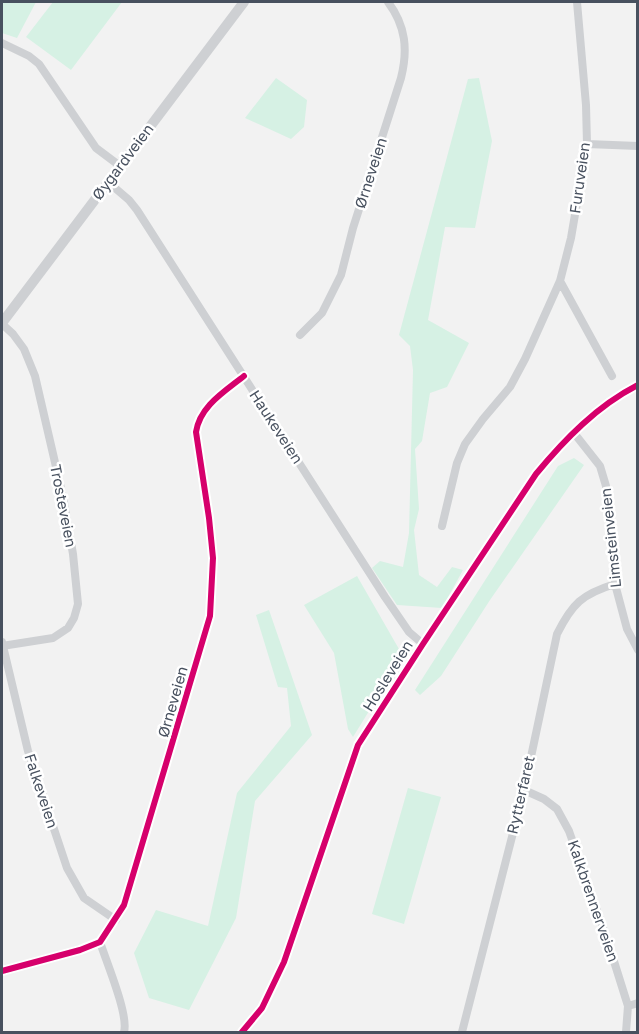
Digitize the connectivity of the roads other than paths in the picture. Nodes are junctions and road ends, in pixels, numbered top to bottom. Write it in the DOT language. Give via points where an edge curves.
graph roads {
  1 [pos="244,2"];
  2 [pos="388,2"];
  3 [pos="577,2"];
  4 [pos="2,43"];
  5 [pos="587,144"];
  6 [pos="638,146"];
  7 [pos="120,166"];
  8 [pos="108,183"];
  9 [pos="560,281"];
  10 [pos="2,323"];
  11 [pos="300,335"];
  12 [pos="244,376"];
  13 [pos="612,376"];
  14 [pos="638,385"];
  15 [pos="574,433"];
  16 [pos="442,526"];
  17 [pos="615,584"];
  18 [pos="2,641"];
  19 [pos="423,644"];
  20 [pos="2,646"];
  21 [pos="638,650"];
  22 [pos="524,790"];
  23 [pos="116,920"];
  24 [pos="100,942"];
  25 [pos="2,971"];
  26 [pos="638,1003"];
  27 [pos="628,1006"];
  28 [pos="124,1032"];
  29 [pos="242,1032"];
  30 [pos="462,1032"];
  31 [pos="626,1032"];
  1 -- 7 [label="street, Øygardveien"];
  2 -- 11 [label="street, Ørneveien" via="404,32 401,78 341,275 322,313"];
  3 -- 5 [label="street, Furuveien"];
  4 -- 7 [label="street" via="39,64 96,148"];
  5 -- 6 [label="street"];
  5 -- 9 [label="street, Furuveien"];
  7 -- 8 [label="street, Øygardveien"];
  8 -- 10 [label="street, Øygardveien"];
  8 -- 12 [label="street, Haukeveien" via="137,210"];
  9 -- 13 [label="street"];
  9 -- 16 [label="street, Furuveien" via="510,387 465,444"];
  10 -- 20 [label="street, Trosteveien" via="24,349 35,376 63,497 78,604 68,628 53,638"];
  12 -- 19 [label="street, Haukeveien" via="409,632"];
  12 -- 23 [label="street, Ørneveien" via="217,397 198,420 198,454 213,558 210,616 134,880"];
  14 -- 15 [label="street, Hosleveien" via="607,404"];
  15 -- 17 [label="street, Limsteinveien" via="600,466 606,486"];
  15 -- 19 [label="street, Hosleveien" via="536,474"];
  17 -- 21 [label="street, Limsteinveien" via="627,629"];
  17 -- 22 [label="street, Rytterfaret" via="585,596 568,612 557,634"];
  18 -- 20 [label="street, Falkeveien"];
  19 -- 29 [label="street, Hosleveien" via="358,746 284,962 262,1008"];
  20 -- 23 [label="street, Falkeveien" via="28,751 67,868 84,898"];
  22 -- 27 [label="street, Kalkbrennerveien" via="557,809 569,831"];
  22 -- 30 [label="street, Rytterfaret"];
  23 -- 24 [label="street, Ørneveien"];
  24 -- 25 [label="street"];
  24 -- 28 [label="street" via="124,1014"];
  26 -- 27 [label="street"];
  27 -- 31 [label="street, Kalkbrennerveien"];
}
